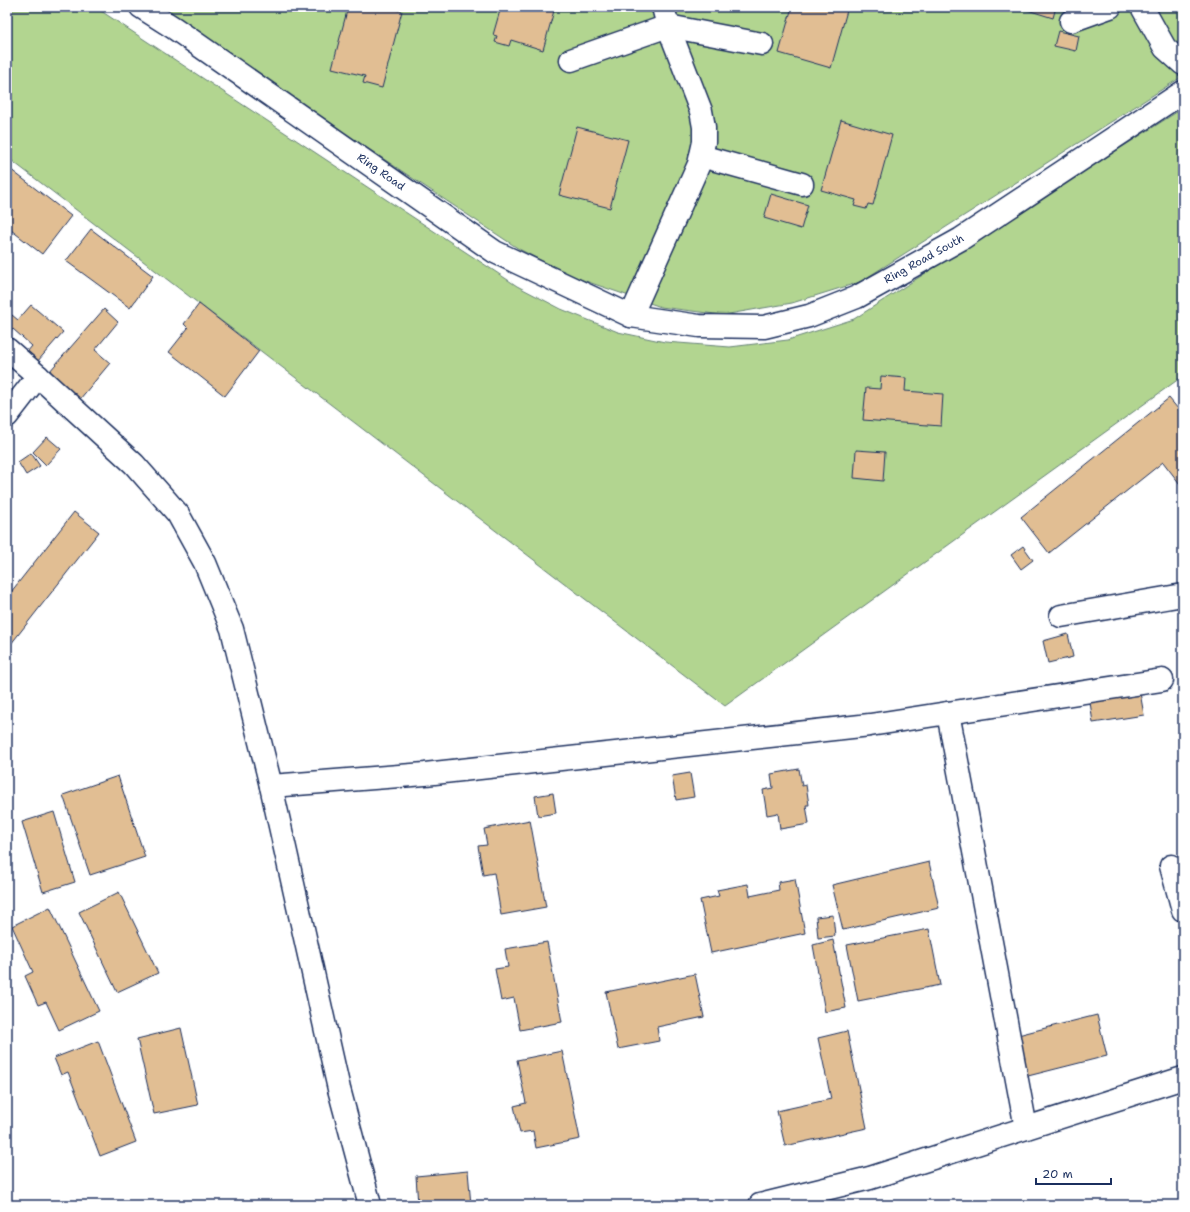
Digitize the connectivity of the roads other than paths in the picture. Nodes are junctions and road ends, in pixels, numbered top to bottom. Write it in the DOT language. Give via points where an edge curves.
graph roads {
  1 [pos="141,7"];
  2 [pos="1110,7"];
  3 [pos="1142,7"];
  4 [pos="666,16"];
  5 [pos="1071,21"];
  6 [pos="762,44"];
  7 [pos="571,60"];
  8 [pos="1183,64"];
  9 [pos="1183,92"];
  10 [pos="701,156"];
  11 [pos="802,184"];
  12 [pos="631,316"];
  13 [pos="7,349"];
  14 [pos="38,376"];
  15 [pos="7,416"];
  16 [pos="1183,595"];
  17 [pos="1061,616"];
  18 [pos="1162,680"];
  19 [pos="948,713"];
  20 [pos="271,786"];
  21 [pos="1171,866"];
  22 [pos="1183,910"];
  23 [pos="1183,1078"];
  24 [pos="1026,1128"];
  25 [pos="370,1205"];
  26 [pos="760,1205"];
  1 -- 12 [label="street, Ring Road" via="495,252"];
  2 -- 5 [label="street"];
  3 -- 8 [label="street" via="1165,48"];
  4 -- 6 [label="street"];
  4 -- 7 [label="street"];
  4 -- 10 [label="street" via="700,111 704,127"];
  9 -- 12 [label="street, Ring Road South" via="961,239 857,297 809,316 764,327 699,326"];
  10 -- 11 [label="street"];
  10 -- 12 [label="street"];
  13 -- 14 [label="street"];
  14 -- 15 [label="street"];
  14 -- 20 [label="street" via="134,464 178,514 205,563 232,629"];
  16 -- 17 [label="street"];
  18 -- 19 [label="street"];
  19 -- 20 [label="street" via="870,725 433,773"];
  19 -- 24 [label="street"];
  20 -- 25 [label="street" via="339,1089"];
  21 -- 22 [label="street"];
  23 -- 24 [label="street"];
  24 -- 26 [label="street" via="870,1178"];
}
